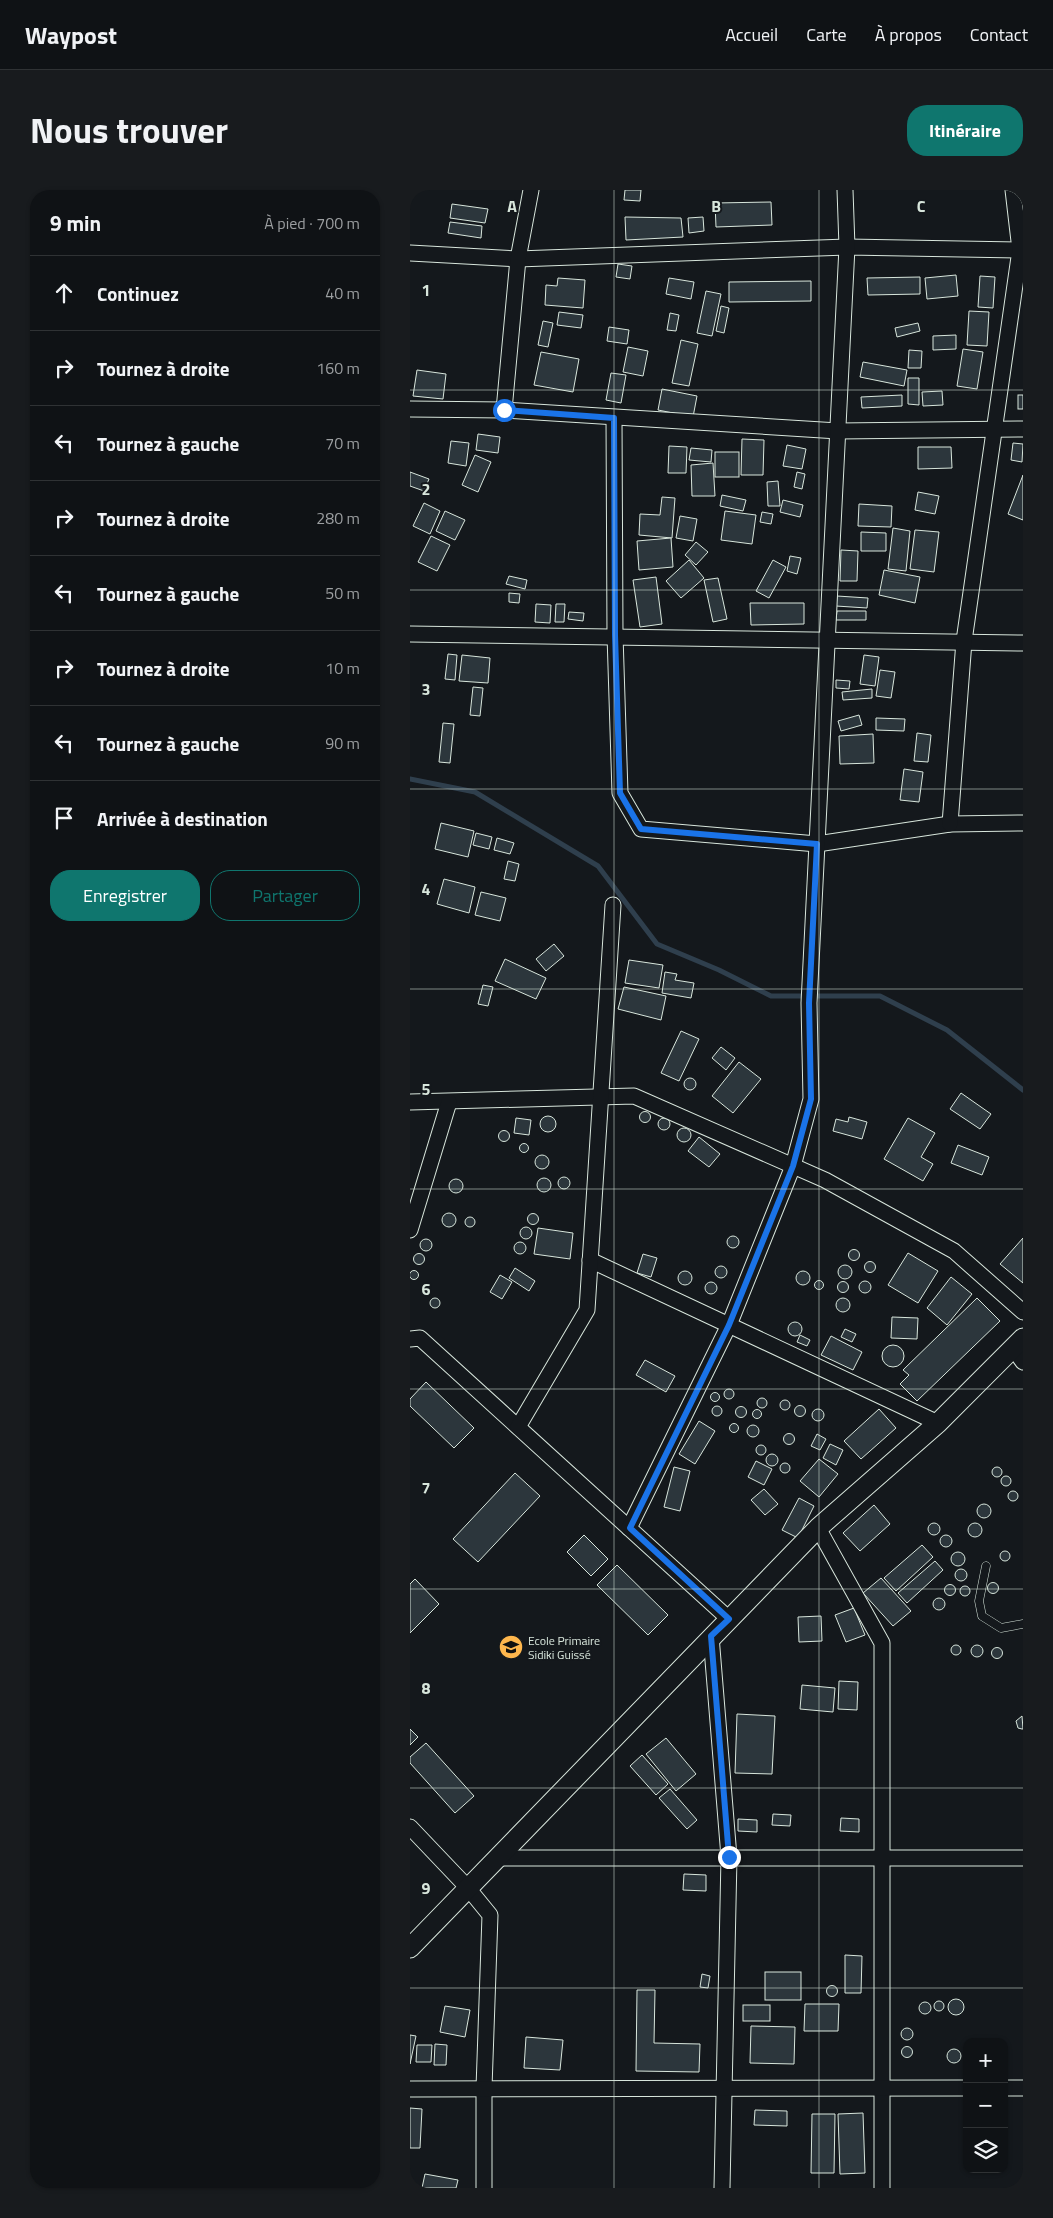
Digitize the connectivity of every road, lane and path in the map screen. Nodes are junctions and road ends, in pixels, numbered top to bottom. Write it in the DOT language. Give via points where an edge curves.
graph roads {
  1 [pos="531,190"];
  2 [pos="845,190"];
  3 [pos="1014,190"];
  4 [pos="847,247"];
  5 [pos="1022,250"];
  6 [pos="410,253"];
  7 [pos="518,259"];
  8 [pos="410,409"];
  9 [pos="504,410"];
  10 [pos="614,418"];
  11 [pos="996,429"];
  12 [pos="1023,429"];
  13 [pos="838,431"];
  14 [pos="410,634"];
  15 [pos="615,635"];
  16 [pos="827,639"];
  17 [pos="964,641"];
  18 [pos="1023,643"];
  19 [pos="1023,823"];
  20 [pos="950,824"];
  21 [pos="817,844"];
  22 [pos="613,905"];
  23 [pos="601,1098"];
  24 [pos="410,1102"];
  25 [pos="449,1102"];
  26 [pos="793,1166"];
  27 [pos="410,1230"];
  28 [pos="590,1260"];
  29 [pos="1023,1312"];
  30 [pos="729,1325"];
  31 [pos="410,1339"];
  32 [pos="1020,1349"];
  33 [pos="938,1423"];
  34 [pos="518,1427"];
  35 [pos="630,1528"];
  36 [pos="818,1528"];
  37 [pos="986,1566"];
  38 [pos="729,1619"];
  39 [pos="1023,1624"];
  40 [pos="711,1636"];
  41 [pos="410,1827"];
  42 [pos="729,1857"];
  43 [pos="497,1858"];
  44 [pos="880,1858"];
  45 [pos="1023,1858"];
  46 [pos="468,1888"];
  47 [pos="411,1946"];
  48 [pos="724,2087"];
  49 [pos="484,2088"];
  50 [pos="963,2088"];
  51 [pos="1008,2088"];
  52 [pos="1023,2088"];
  53 [pos="410,2089"];
  54 [pos="883,2089"];
  55 [pos="484,2188"];
  56 [pos="722,2188"];
  57 [pos="882,2188"];
  1 -- 7 [label="street"];
  2 -- 4 [label="street"];
  3 -- 5 [label="street"];
  4 -- 5 [label="street"];
  4 -- 7 [label="street"];
  4 -- 13 [label="street"];
  5 -- 11 [label="street"];
  6 -- 7 [label="street"];
  7 -- 9 [label="street"];
  8 -- 9 [label="street"];
  9 -- 10 [label="street"];
  10 -- 13 [label="street"];
  10 -- 15 [label="street"];
  11 -- 12 [label="street"];
  11 -- 13 [label="street"];
  11 -- 17 [label="street"];
  13 -- 16 [label="street"];
  14 -- 15 [label="street"];
  15 -- 16 [label="street"];
  15 -- 21 [label="street" via="620,793 641,829"];
  16 -- 17 [label="street"];
  16 -- 21 [label="street"];
  17 -- 18 [label="street"];
  17 -- 20 [label="street"];
  19 -- 20 [label="street"];
  20 -- 21 [label="street"];
  21 -- 26 [label="street" via="810,996 811,1099"];
  22 -- 23 [label="street"];
  23 -- 25 [label="street"];
  23 -- 26 [label="street" via="634,1096"];
  23 -- 28 [label="street"];
  24 -- 25 [label="street"];
  25 -- 27 [label="street"];
  26 -- 29 [label="street" via="825,1180 954,1251"];
  26 -- 30 [label="street"];
  28 -- 30 [label="street"];
  28 -- 34 [label="street" via="587,1310"];
  30 -- 33 [label="street"];
  30 -- 35 [label="street"];
  31 -- 34 [label="street" via="420,1338"];
  32 -- 33 [label="street"];
  33 -- 36 [label="street"];
  34 -- 35 [label="street"];
  35 -- 38 [label="street"];
  36 -- 38 [label="street"];
  36 -- 44 [label="street" via="882,1643"];
  37 -- 39 [label="lane" via="979,1601 982,1616 1000,1628"];
  38 -- 40 [label="street"];
  40 -- 42 [label="street"];
  40 -- 43 [label="street"];
  41 -- 46 [label="street"];
  42 -- 43 [label="street"];
  42 -- 44 [label="street"];
  42 -- 48 [label="street"];
  43 -- 46 [label="street"];
  44 -- 45 [label="street"];
  44 -- 54 [label="street"];
  46 -- 47 [label="street"];
  46 -- 49 [label="street" via="490,1915"];
  48 -- 49 [label="street"];
  48 -- 54 [label="street"];
  48 -- 56 [label="street"];
  49 -- 53 [label="street"];
  49 -- 55 [label="street"];
  50 -- 54 [label="street"];
  51 -- 52 [label="street"];
  54 -- 57 [label="street"];
}
